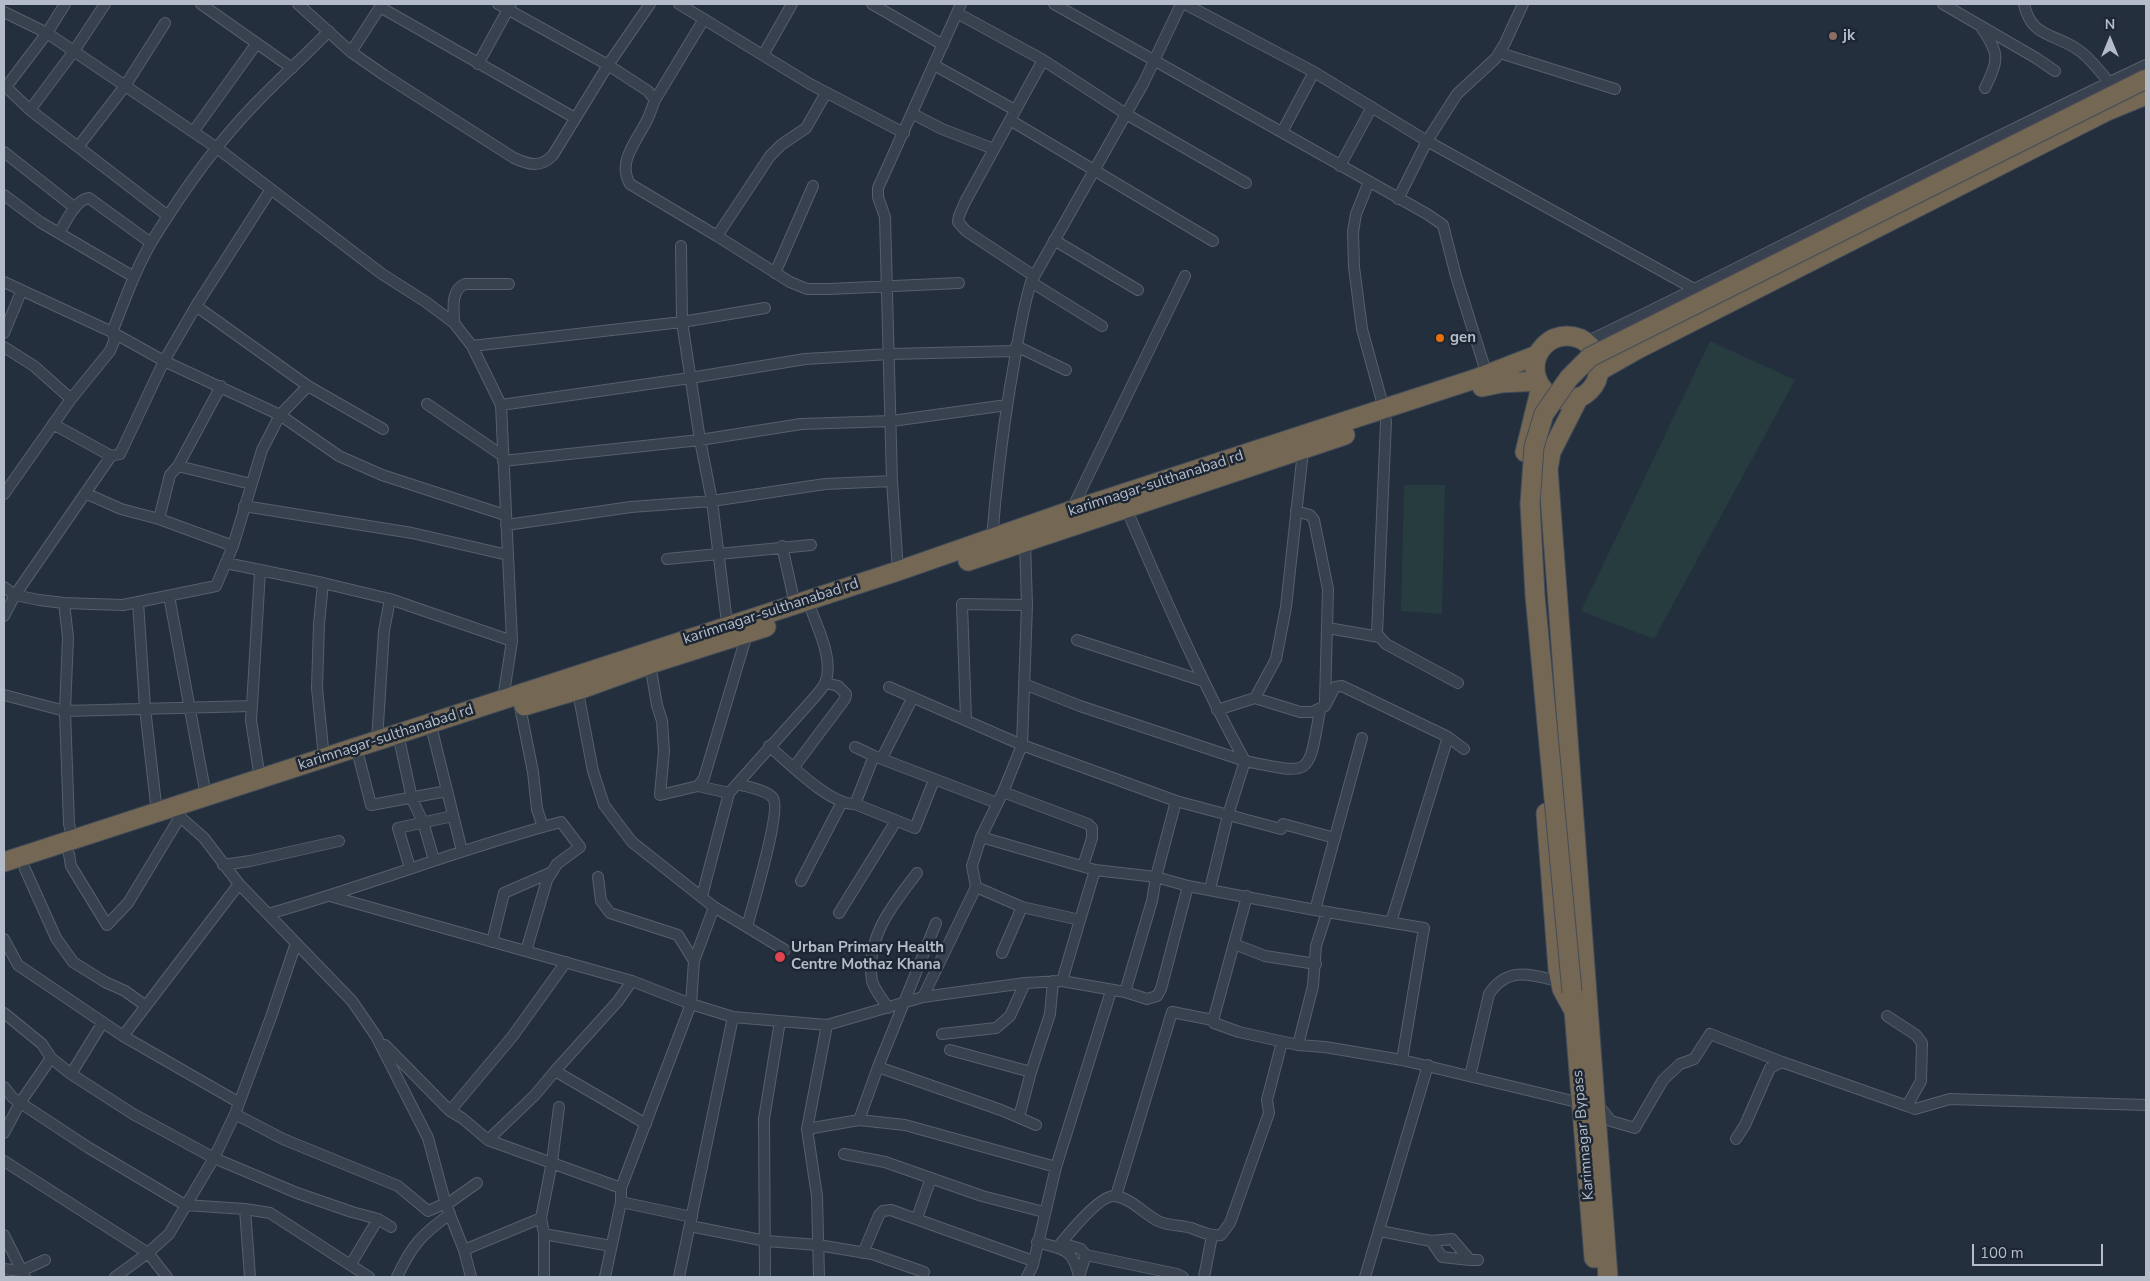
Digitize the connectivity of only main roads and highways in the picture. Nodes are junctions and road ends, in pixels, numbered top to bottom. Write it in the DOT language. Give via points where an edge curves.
graph roads {
  1 [pos="2146,79"];
  2 [pos="2146,95"];
  3 [pos="1537,356"];
  4 [pos="1599,371"];
  5 [pos="1539,384"];
  6 [pos="1579,397"];
  7 [pos="1385,415"];
  8 [pos="804,608"];
  9 [pos="728,632"];
  10 [pos="576,683"];
  11 [pos="512,703"];
  12 [pos="169,812"];
  13 [pos="71,848"];
  14 [pos="4,862"];
  15 [pos="4,876"];
  16 [pos="1569,995"];
  17 [pos="1589,1103"];
  18 [pos="1596,1277"];
  19 [pos="1608,1277"];
  1 -- 16 [label="highway, bridge" via="1590,357 1568,378 1544,414 1534,447 1530,504"];
  2 -- 4 [label="highway" via="2107,111"];
  3 -- 4 [label="highway" via="1544,345 1562,336 1575,337 1586,342 1595,352"];
  3 -- 5 [label="highway" via="1535,368"];
  3 -- 7 [label="highway, karimnagar-sulthanabad rd"];
  4 -- 6 [label="highway" via="1594,384"];
  5 -- 6 [label="highway" via="1558,398"];
  5 -- 7 [label="highway" via="1501,382"];
  5 -- 16 [label="highway" via="1523,476 1529,595"];
  6 -- 17 [label="highway" via="1551,452 1548,469 1586,993"];
  7 -- 8 [label="highway, karimnagar-sulthanabad rd" via="1070,512 898,571"];
  7 -- 8 [label="highway" via="1303,451 1025,542"];
  8 -- 9 [label="highway, karimnagar-sulthanabad rd"];
  8 -- 9 [label="highway" via="747,634"];
  9 -- 10 [label="highway, karimnagar-sulthanabad rd"];
  9 -- 10 [label="highway" via="650,664"];
  10 -- 11 [label="highway, karimnagar-sulthanabad rd"];
  11 -- 12 [label="highway, karimnagar-sulthanabad rd" via="377,740 206,796"];
  11 -- 12 [label="highway" via="359,758"];
  12 -- 13 [label="highway, karimnagar-sulthanabad rd"];
  13 -- 14 [label="highway, karimnagar-sulthanabad rd"];
  13 -- 15 [label="highway"];
  16 -- 17 [label="highway, Karimnagar Bypass"];
  17 -- 18 [label="highway, Karimnagar Bypass"];
  17 -- 19 [label="highway"];
}
